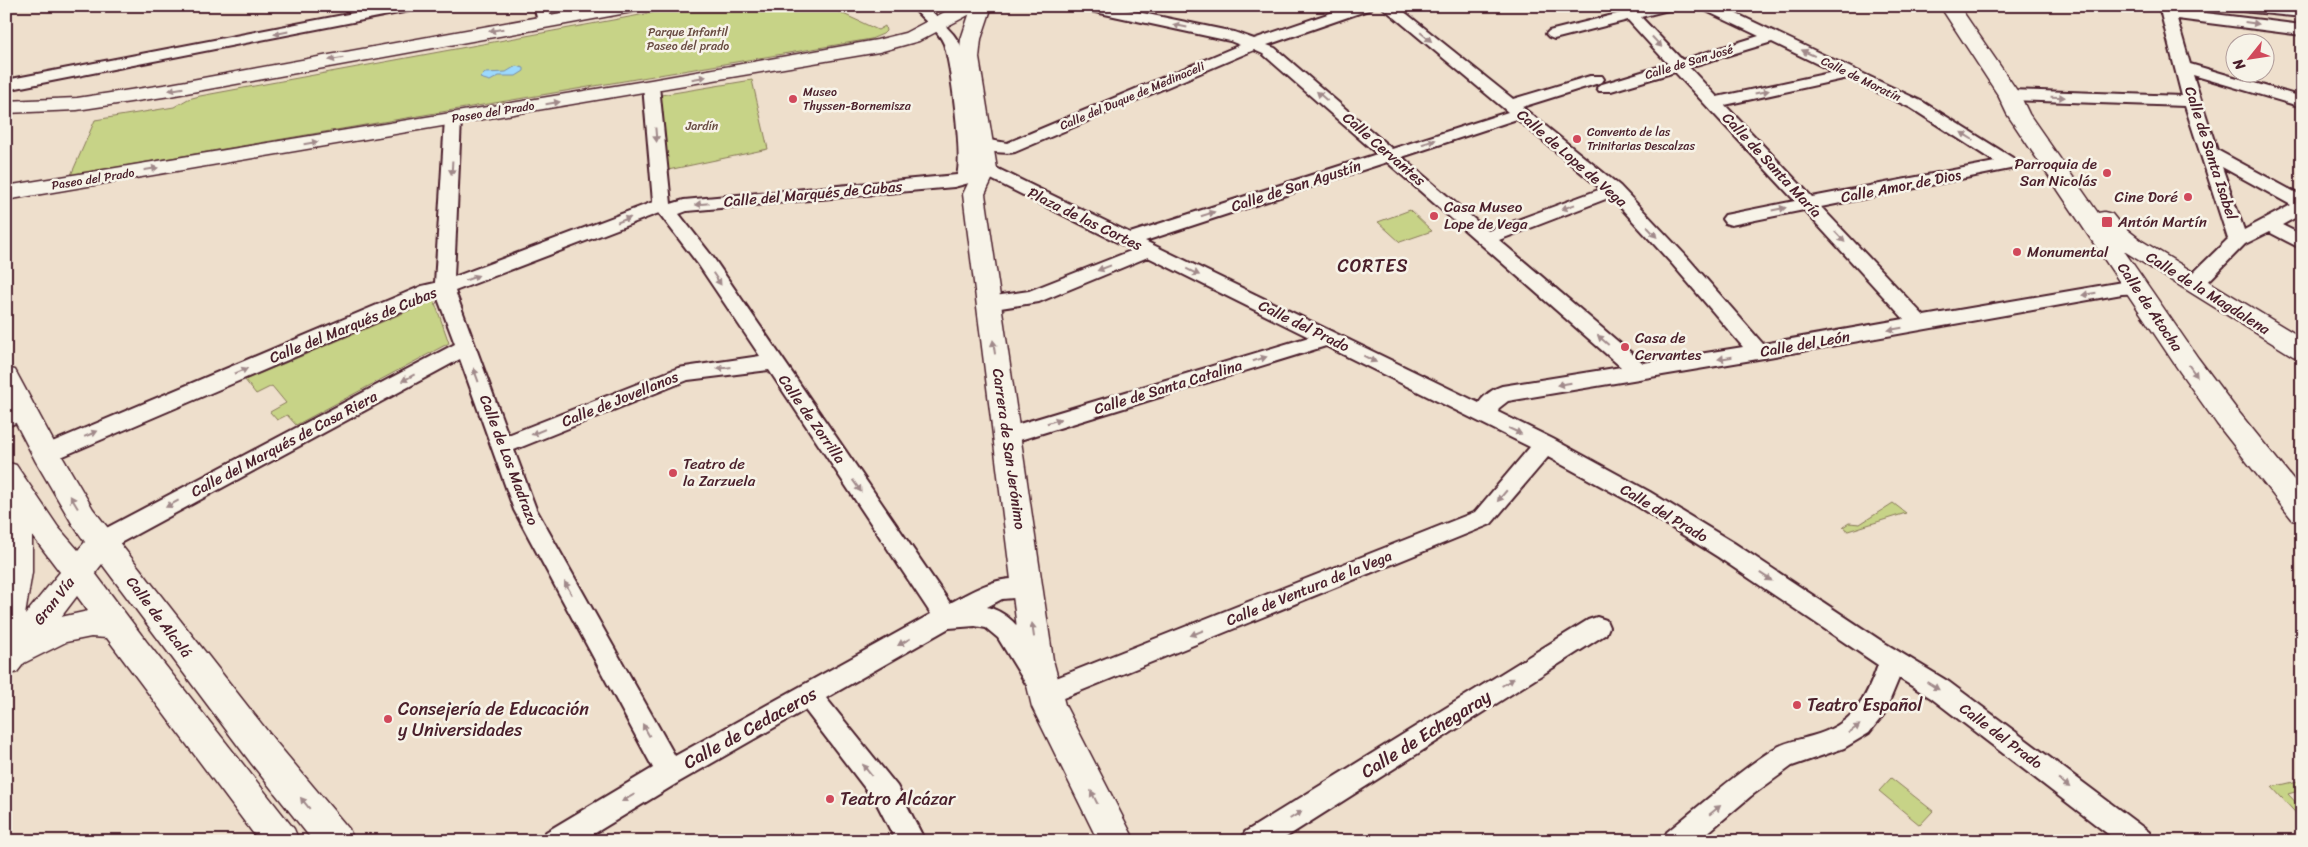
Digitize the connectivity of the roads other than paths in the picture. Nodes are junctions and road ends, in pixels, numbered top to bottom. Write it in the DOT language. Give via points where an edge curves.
graph roads {
  1 [pos="414,6"];
  2 [pos="632,6"];
  3 [pos="918,6"];
  4 [pos="971,6"];
  5 [pos="982,6"];
  6 [pos="1086,6"];
  7 [pos="1366,6"];
  8 [pos="1388,6"];
  9 [pos="1667,6"];
  10 [pos="1707,6"];
  11 [pos="1949,6"];
  12 [pos="2232,6"];
  13 [pos="2167,9"];
  14 [pos="1628,10"];
  15 [pos="2302,13"];
  16 [pos="542,14"];
  17 [pos="936,26"];
  18 [pos="2302,30"];
  19 [pos="1554,34"];
  20 [pos="1773,37"];
  21 [pos="1254,44"];
  22 [pos="1679,65"];
  23 [pos="2184,67"];
  24 [pos="1850,73"];
  25 [pos="6,85"];
  26 [pos="651,86"];
  27 [pos="2009,95"];
  28 [pos="2192,100"];
  29 [pos="1714,102"];
  30 [pos="2302,102"];
  31 [pos="6,107"];
  32 [pos="1516,109"];
  33 [pos="453,119"];
  34 [pos="975,147"];
  35 [pos="1009,148"];
  36 [pos="2210,153"];
  37 [pos="1390,155"];
  38 [pos="2009,162"];
  39 [pos="994,173"];
  40 [pos="967,187"];
  41 [pos="1614,190"];
  42 [pos="6,193"];
  43 [pos="1809,204"];
  44 [pos="2302,204"];
  45 [pos="665,209"];
  46 [pos="1731,219"];
  47 [pos="2269,225"];
  48 [pos="2116,233"];
  49 [pos="1486,238"];
  50 [pos="1128,240"];
  51 [pos="2238,240"];
  52 [pos="2302,243"];
  53 [pos="1149,250"];
  54 [pos="2194,284"];
  55 [pos="444,288"];
  56 [pos="2137,288"];
  57 [pos="988,303"];
  58 [pos="1920,324"];
  59 [pos="1329,338"];
  60 [pos="466,347"];
  61 [pos="2302,350"];
  62 [pos="1758,352"];
  63 [pos="772,362"];
  64 [pos="1640,372"];
  65 [pos="6,377"];
  66 [pos="15,415"];
  67 [pos="1486,417"];
  68 [pos="1007,436"];
  69 [pos="1545,445"];
  70 [pos="502,446"];
  71 [pos="46,454"];
  72 [pos="9,478"];
  73 [pos="2302,511"];
  74 [pos="102,541"];
  75 [pos="76,571"];
  76 [pos="1028,596"];
  77 [pos="946,618"];
  78 [pos="6,625"];
  79 [pos="117,626"];
  80 [pos="1597,627"];
  81 [pos="8,659"];
  82 [pos="1892,661"];
  83 [pos="1046,694"];
  84 [pos="804,698"];
  85 [pos="670,773"];
  86 [pos="281,841"];
  87 [pos="336,841"];
  88 [pos="556,841"];
  89 [pos="911,841"];
  90 [pos="1116,841"];
  91 [pos="1255,841"];
  92 [pos="1677,841"];
  93 [pos="2139,841"];
  1 -- 25 [label="street, one-way"];
  2 -- 16 [label="main road"];
  3 -- 17 [label="street"];
  4 -- 17 [label="main road, Paseo del Prado"];
  5 -- 34 [label="main road" via="971,39 969,58"];
  21 -- 6 [label="street, Calle Cervantes, one-way"];
  7 -- 21 [label="street, Calle del Duque de Medinaceli"];
  8 -- 32 [label="street, Calle de Lope de Vega, one-way"];
  9 -- 14 [label="street"];
  10 -- 20 [label="street, Calle de Moratín"];
  11 -- 27 [label="main road, Calle de Atocha"];
  12 -- 15 [label="street"];
  13 -- 18 [label="street, one-way"];
  13 -- 23 [label="street, Calle de Santa Isabel"];
  14 -- 19 [label="street"];
  14 -- 22 [label="street, Calle de Santa María, one-way"];
  16 -- 31 [label="main road, one-way" via="170,90 77,104"];
  26 -- 17 [label="main road, Paseo del Prado, one-way" via="879,46"];
  17 -- 34 [label="street" via="952,44"];
  20 -- 22 [label="street, Calle de San José"];
  24 -- 20 [label="street, Calle de Moratín, one-way"];
  21 -- 35 [label="street, Calle del Duque de Medinaceli"];
  37 -- 21 [label="street, Calle Cervantes, one-way" via="1270,51"];
  22 -- 29 [label="street, Calle de Santa María"];
  22 -- 32 [label="street, Calle de San José"];
  23 -- 28 [label="street, Calle de Santa Isabel"];
  23 -- 30 [label="street"];
  29 -- 24 [label="street, one-way"];
  38 -- 24 [label="street, Calle de Moratín, one-way" via="1917,105"];
  33 -- 26 [label="main road, Paseo del Prado, one-way"];
  26 -- 45 [label="street, one-way"];
  27 -- 28 [label="street, one-way"];
  27 -- 48 [label="main road, Calle de Atocha" via="2029,114"];
  27 -- 56 [label="main road, Calle de Atocha" via="2018,114"];
  28 -- 36 [label="street, Calle de Santa Isabel"];
  29 -- 43 [label="street, Calle de Santa María"];
  37 -- 32 [label="street, Calle de San Agustín, one-way"];
  32 -- 41 [label="street, Calle de Lope de Vega"];
  42 -- 33 [label="main road, Paseo del Prado, one-way"];
  33 -- 55 [label="street, Calle de Los Madrazo, one-way"];
  34 -- 35 [label="street"];
  34 -- 39 [label="main road"];
  34 -- 40 [label="street"];
  35 -- 39 [label="street"];
  36 -- 44 [label="street"];
  36 -- 51 [label="street, Calle de Santa Isabel"];
  37 -- 49 [label="street, Calle Cervantes"];
  50 -- 37 [label="street, Calle de San Agustín, one-way"];
  38 -- 43 [label="street, Calle Amor de Dios" via="2010,165"];
  39 -- 40 [label="main road"];
  39 -- 50 [label="street, Plaza de las Cortes"];
  40 -- 45 [label="street, Calle del Marqués de Cubas, one-way"];
  40 -- 57 [label="main road"];
  41 -- 49 [label="street, one-way"];
  41 -- 62 [label="street, Calle de Lope de Vega, one-way"];
  46 -- 43 [label="street, Calle Amor de Dios, one-way"];
  43 -- 58 [label="street, Calle de Santa María, one-way"];
  44 -- 47 [label="street"];
  55 -- 45 [label="street, Calle del Marqués de Cubas, one-way"];
  45 -- 63 [label="street, Calle de Zorrilla, one-way" via="705,260"];
  47 -- 51 [label="street"];
  47 -- 52 [label="street"];
  48 -- 54 [label="main road, Calle de la Magdalena"];
  64 -- 49 [label="street, Calle Cervantes, one-way"];
  50 -- 53 [label="street, Plaza de las Cortes"];
  51 -- 54 [label="street, Calle de Santa Isabel"];
  53 -- 57 [label="street, Plaza de las Cortes, one-way" via="1032,297"];
  53 -- 59 [label="street, Calle del Prado, one-way"];
  54 -- 61 [label="main road, Calle de la Magdalena"];
  55 -- 60 [label="street, Calle de Los Madrazo"];
  71 -- 55 [label="street, Calle del Marqués de Cubas, one-way"];
  56 -- 58 [label="street, Calle del León, one-way"];
  56 -- 73 [label="main road, Calle de Atocha, one-way" via="2226,417"];
  68 -- 57 [label="main road, Carrera de San Jerónimo, one-way"];
  58 -- 62 [label="street, Calle del León, one-way"];
  59 -- 67 [label="street, Calle del Prado, one-way"];
  68 -- 59 [label="street, Calle de Santa Catalina, one-way"];
  70 -- 60 [label="street, Calle de Los Madrazo, one-way"];
  60 -- 74 [label="street, Calle del Marqués de Casa Riera, one-way"];
  62 -- 64 [label="street, Calle del León, one-way"];
  63 -- 70 [label="street, Calle de Jovellanos, one-way" via="685,373"];
  63 -- 77 [label="street, Calle de Zorrilla, one-way"];
  64 -- 67 [label="street, Calle del León, one-way" via="1502,394 1489,404"];
  65 -- 66 [label="main road, Calle de Alcalá"];
  66 -- 71 [label="main road, Calle de Alcalá"];
  67 -- 69 [label="street, Calle del Prado, one-way"];
  68 -- 76 [label="main road, Carrera de San Jerónimo"];
  69 -- 82 [label="street, Calle del Prado, one-way" via="1642,498"];
  69 -- 83 [label="street, Calle de Ventura de la Vega, one-way" via="1483,518"];
  85 -- 70 [label="street, Calle de Los Madrazo, one-way" via="525,510"];
  74 -- 71 [label="main road, Calle de Alcalá, one-way" via="83,517"];
  72 -- 75 [label="main road"];
  72 -- 78 [label="main road, Gran Vía" via="19,557 18,581"];
  74 -- 75 [label="main road, Gran Vía"];
  87 -- 74 [label="main road, Calle de Alcalá, one-way" via="263,752"];
  75 -- 79 [label="main road"];
  75 -- 81 [label="main road, Gran Vía"];
  76 -- 77 [label="street" via="1011,586"];
  83 -- 76 [label="main road, Carrera de San Jerónimo, one-way" via="1037,660"];
  77 -- 83 [label="street" via="994,619 1005,628"];
  77 -- 84 [label="street, Calle de Cedaceros, one-way"];
  79 -- 81 [label="main road" via="101,622 66,628 33,642"];
  79 -- 86 [label="main road"];
  91 -- 80 [label="street, Calle de Echegaray, one-way"];
  92 -- 82 [label="street, one-way" via="1785,756 1850,733 1866,720 1876,705"];
  82 -- 93 [label="street, Calle del Prado, one-way" via="1940,690"];
  90 -- 83 [label="main road, Carrera de San Jerónimo, one-way" via="1049,707"];
  84 -- 85 [label="street, Calle de Cedaceros"];
  89 -- 84 [label="street, one-way" via="887,795 814,702"];
  85 -- 88 [label="street, Calle de Cedaceros, one-way"];
}
